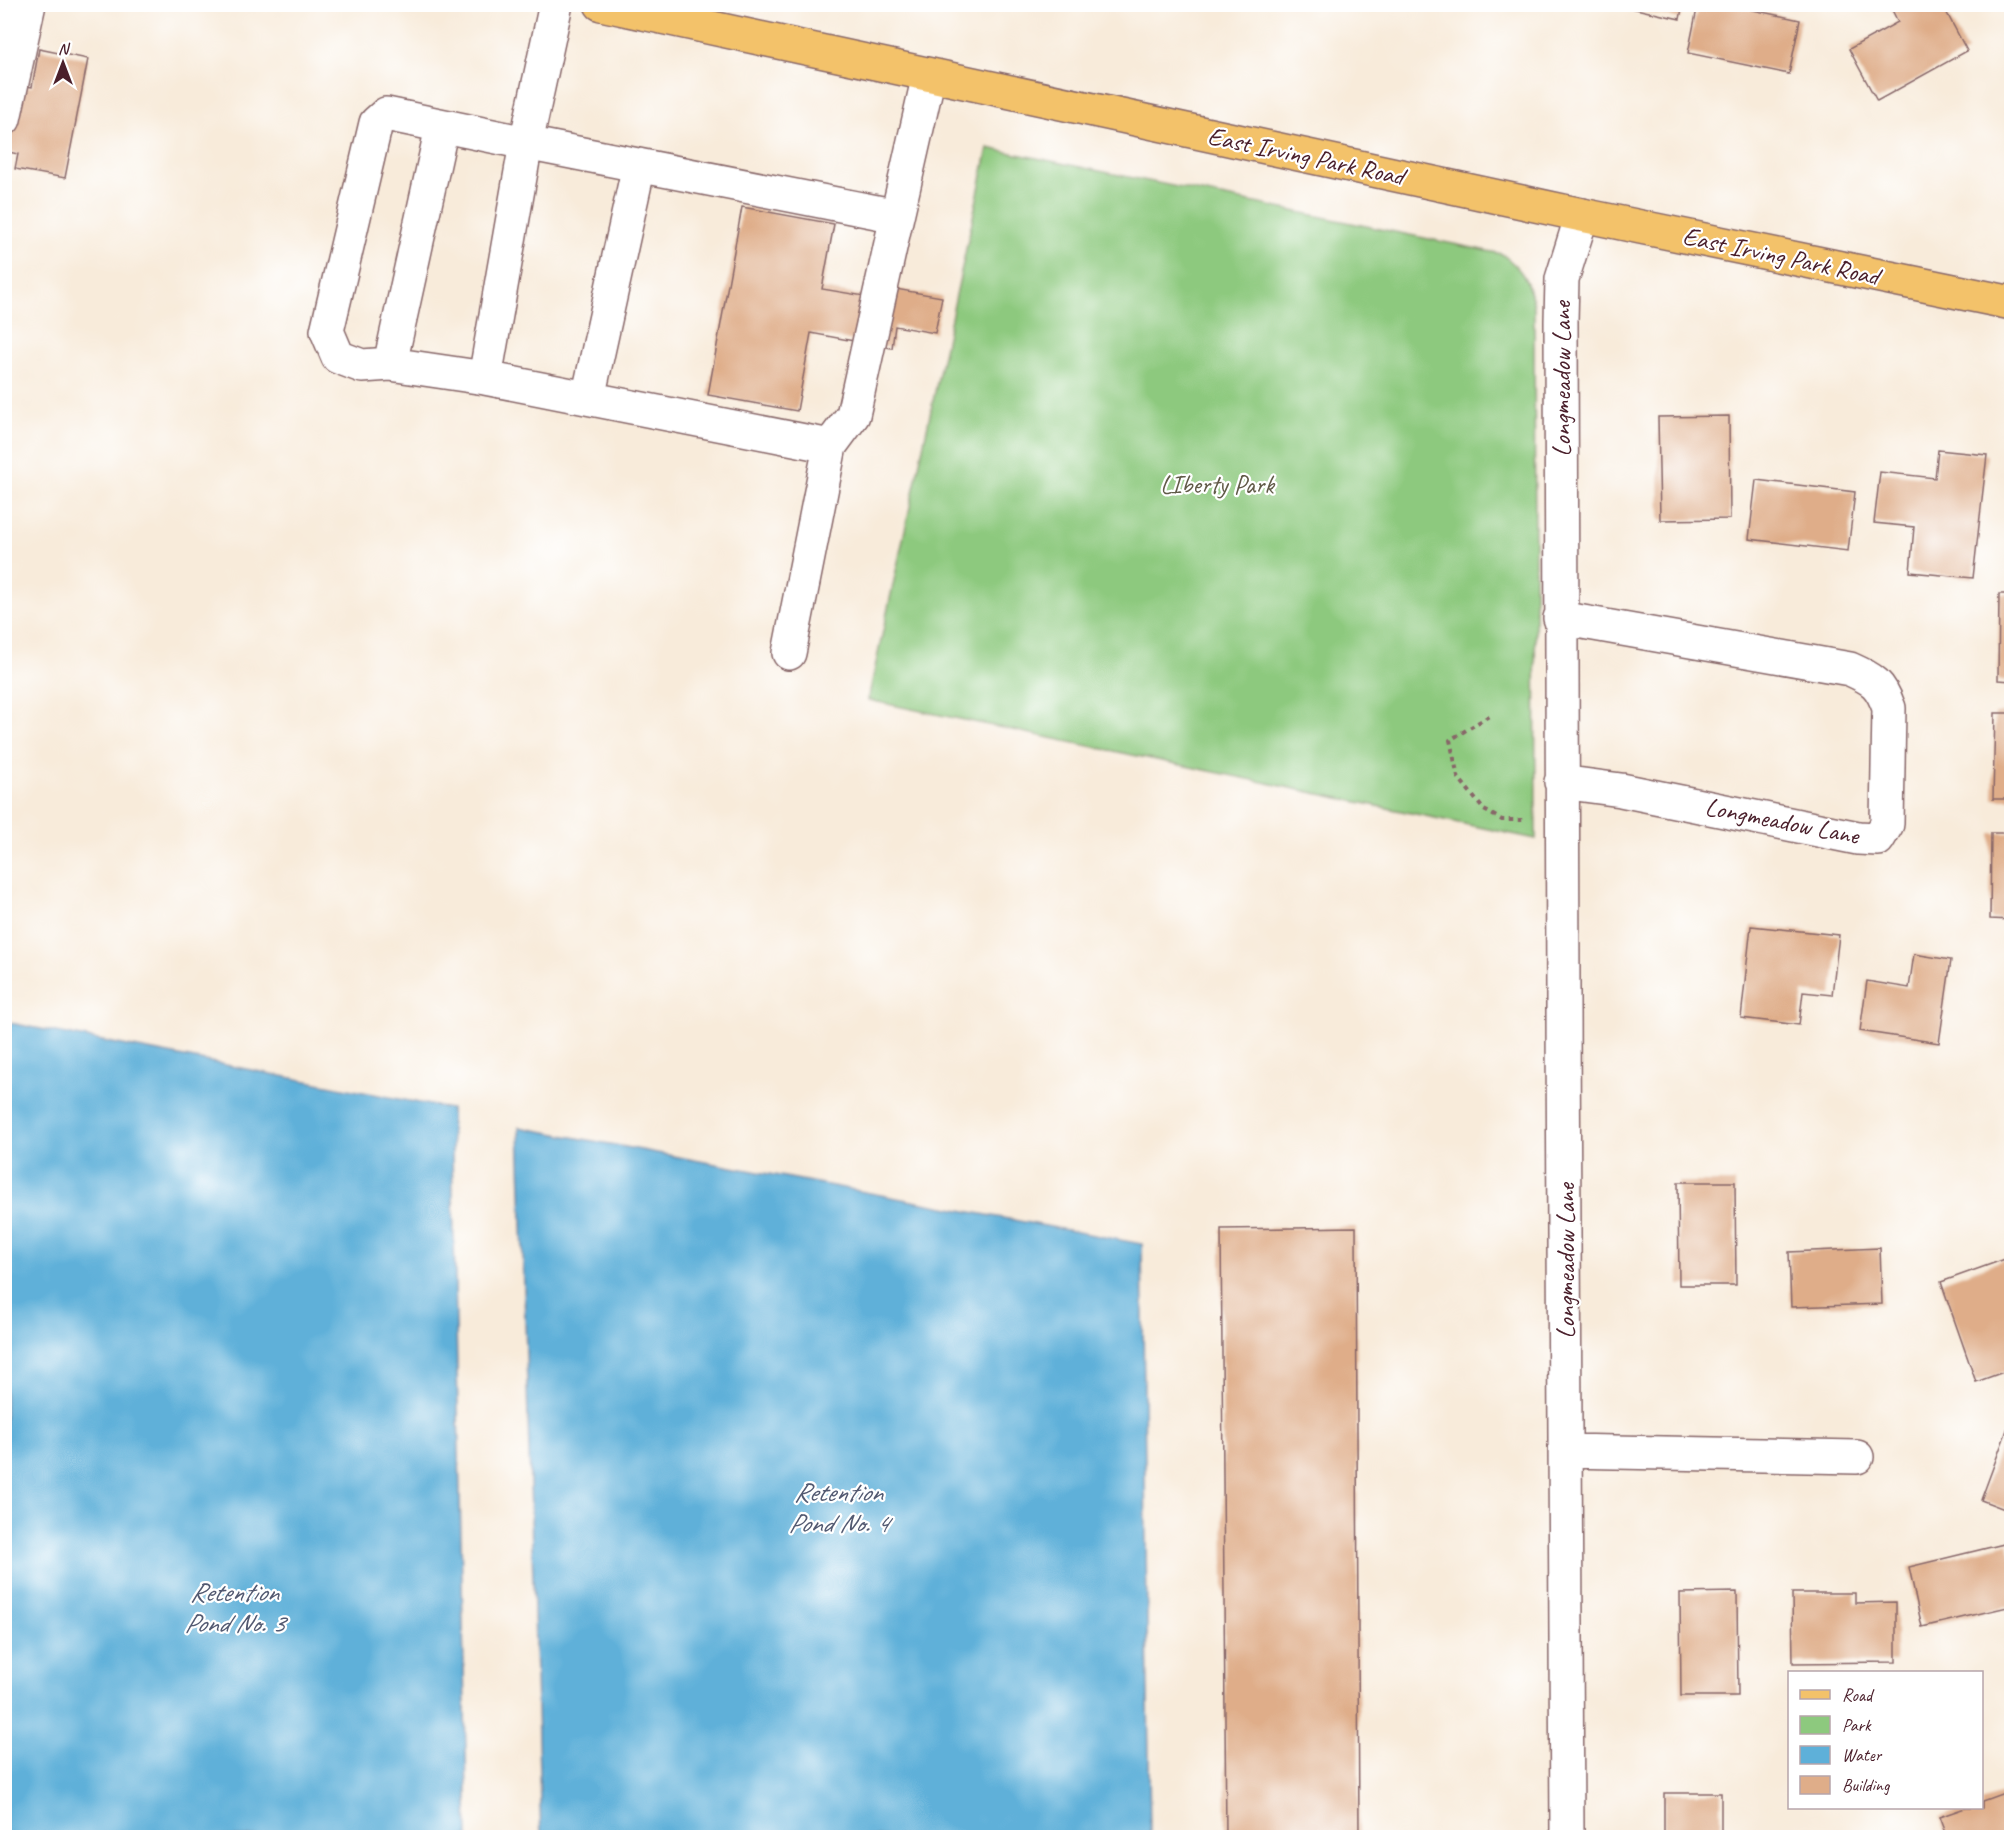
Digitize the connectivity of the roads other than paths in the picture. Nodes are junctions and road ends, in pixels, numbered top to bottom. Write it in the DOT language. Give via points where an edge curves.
graph roads {
  1 [pos="29,4"];
  2 [pos="555,4"];
  3 [pos="601,4"];
  4 [pos="929,75"];
  5 [pos="4,119"];
  6 [pos="442,127"];
  7 [pos="526,143"];
  8 [pos="639,165"];
  9 [pos="1582,215"];
  10 [pos="897,216"];
  11 [pos="2012,303"];
  12 [pos="390,364"];
  13 [pos="485,378"];
  14 [pos="588,398"];
  15 [pos="830,446"];
  16 [pos="1560,618"];
  17 [pos="789,653"];
  18 [pos="1561,782"];
  19 [pos="1566,1451"];
  20 [pos="1857,1456"];
  21 [pos="1567,1838"];
  1 -- 5 [label="street"];
  2 -- 7 [label="street"];
  3 -- 4 [label="main road, East Irving Park Road"];
  4 -- 9 [label="main road, East Irving Park Road"];
  4 -- 10 [label="street"];
  6 -- 7 [label="street"];
  6 -- 12 [label="street"];
  6 -- 12 [label="street" via="386,114 376,123 327,331 338,357 362,366"];
  7 -- 8 [label="street"];
  7 -- 13 [label="street"];
  8 -- 10 [label="street"];
  8 -- 14 [label="street"];
  9 -- 11 [label="main road, East Irving Park Road"];
  9 -- 16 [label="street, Longmeadow Lane" via="1562,279"];
  10 -- 15 [label="street" via="853,415"];
  12 -- 13 [label="street"];
  13 -- 14 [label="street"];
  14 -- 15 [label="street"];
  15 -- 17 [label="street"];
  16 -- 18 [label="street, Longmeadow Lane"];
  16 -- 18 [label="street, Longmeadow Lane" via="1850,669 1874,680 1889,708 1887,824 1878,839 1858,838 1621,790"];
  18 -- 19 [label="street, Longmeadow Lane"];
  19 -- 20 [label="street"];
  19 -- 21 [label="street, Longmeadow Lane"];
}
